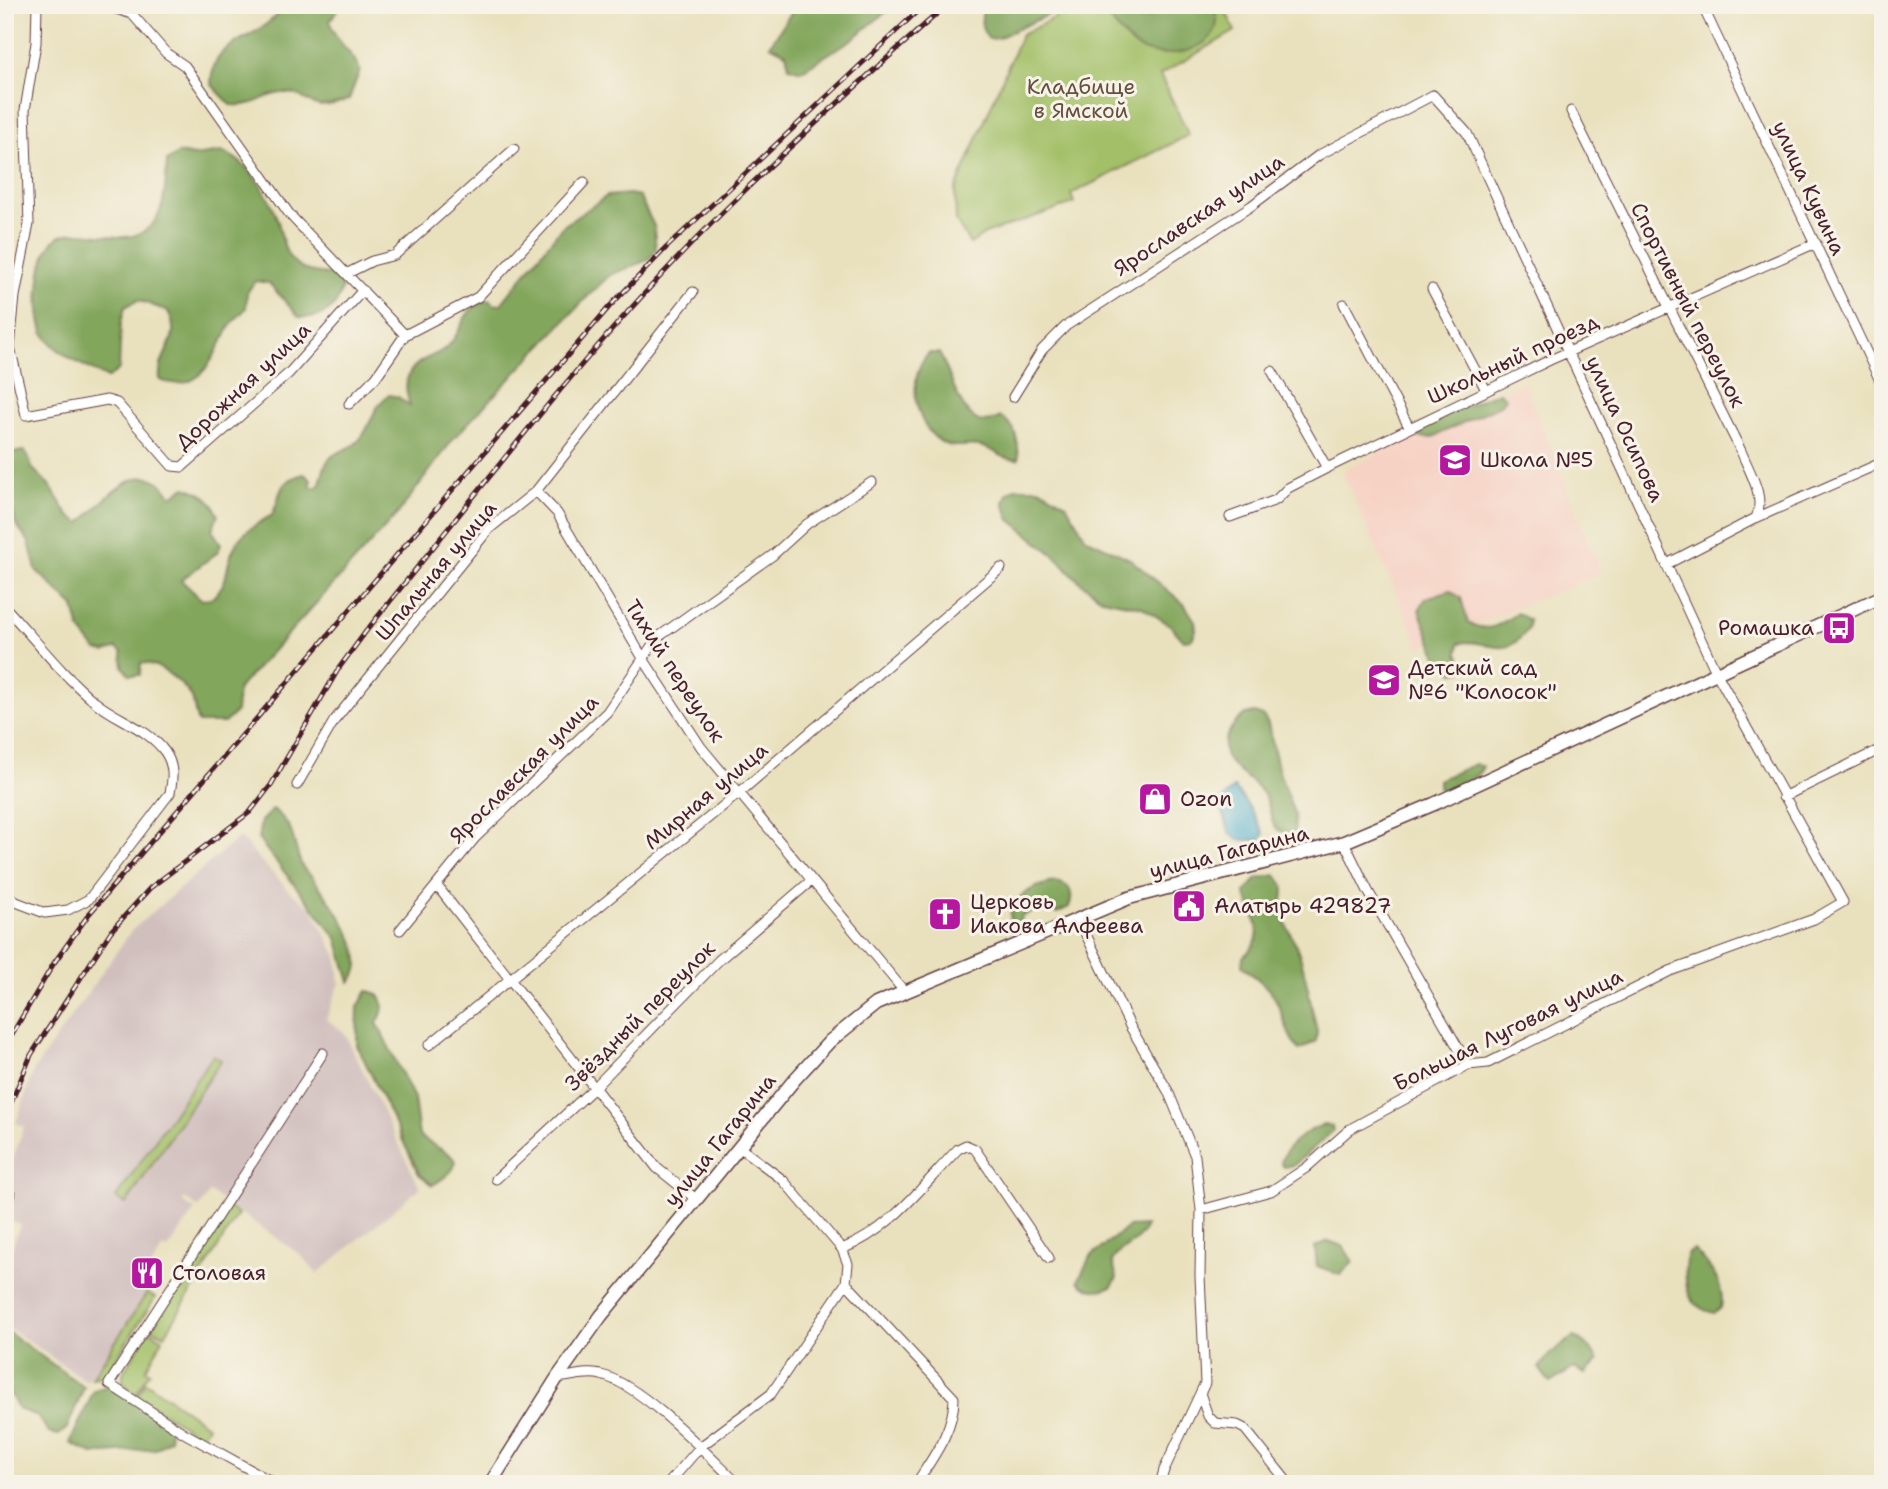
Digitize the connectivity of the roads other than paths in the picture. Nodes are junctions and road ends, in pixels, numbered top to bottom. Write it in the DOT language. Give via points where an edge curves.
graph roads {
  1 [pos="37,5"];
  2 [pos="103,5"];
  3 [pos="1702,5"];
  4 [pos="1433,95"];
  5 [pos="1571,111"];
  6 [pos="514,149"];
  7 [pos="584,182"];
  8 [pos="1816,243"];
  9 [pos="348,273"];
  10 [pos="1432,289"];
  11 [pos="363,290"];
  12 [pos="693,292"];
  13 [pos="1344,304"];
  14 [pos="1668,307"];
  15 [pos="405,335"];
  16 [pos="1570,352"];
  17 [pos="1272,371"];
  18 [pos="1883,387"];
  19 [pos="1486,390"];
  20 [pos="1013,397"];
  21 [pos="349,404"];
  22 [pos="1409,427"];
  23 [pos="1883,462"];
  24 [pos="1327,467"];
  25 [pos="872,482"];
  26 [pos="536,491"];
  27 [pos="1230,517"];
  28 [pos="1756,518"];
  29 [pos="1667,564"];
  30 [pos="1001,568"];
  31 [pos="1883,596"];
  32 [pos="5,607"];
  33 [pos="644,660"];
  34 [pos="1717,674"];
  35 [pos="1883,748"];
  36 [pos="297,785"];
  37 [pos="739,793"];
  38 [pos="1783,797"];
  39 [pos="1344,842"];
  40 [pos="812,880"];
  41 [pos="438,887"];
  42 [pos="5,892"];
  43 [pos="1843,902"];
  44 [pos="1079,920"];
  45 [pos="400,930"];
  46 [pos="509,979"];
  47 [pos="904,990"];
  48 [pos="429,1045"];
  49 [pos="323,1053"];
  50 [pos="1468,1065"];
  51 [pos="594,1088"];
  52 [pos="739,1147"];
  53 [pos="496,1178"];
  54 [pos="696,1199"];
  55 [pos="1201,1210"];
  56 [pos="842,1249"];
  57 [pos="1049,1258"];
  58 [pos="846,1283"];
  59 [pos="557,1378"];
  60 [pos="1201,1396"];
  61 [pos="700,1447"];
  62 [pos="276,1484"];
  63 [pos="490,1484"];
  64 [pos="668,1484"];
  65 [pos="738,1484"];
  66 [pos="916,1484"];
  67 [pos="1160,1484"];
  68 [pos="1289,1484"];
  1 -- 11 [label="street, Дорожная улица" via="25,110 29,225 10,347 26,415 107,400 117,404 172,466 182,467 289,373"];
  2 -- 9 [label="street" via="132,14 166,53 185,66 290,215"];
  3 -- 8 [label="street, улица Кувина"];
  4 -- 16 [label="street, улица Осипова" via="1468,133"];
  4 -- 20 [label="street, Ярославская улица" via="1319,155 1251,206 1066,326 1042,351"];
  5 -- 14 [label="street, Спортивный переулок"];
  6 -- 9 [label="street" via="395,255"];
  7 -- 15 [label="street" via="478,297"];
  8 -- 14 [label="street, Школьный проезд"];
  8 -- 18 [label="street, улица Кувина"];
  9 -- 11 [label="street"];
  10 -- 19 [label="street"];
  11 -- 15 [label="street"];
  12 -- 26 [label="street, Шпальная улица"];
  13 -- 22 [label="street"];
  14 -- 16 [label="street, Школьный проезд"];
  14 -- 28 [label="street, Спортивный переулок" via="1741,451 1758,493"];
  15 -- 21 [label="street" via="376,377"];
  16 -- 19 [label="street, Школьный проезд"];
  16 -- 29 [label="street, улица Осипова"];
  17 -- 24 [label="street"];
  19 -- 22 [label="street, Школьный проезд"];
  22 -- 24 [label="street, Школьный проезд"];
  23 -- 28 [label="street"];
  24 -- 27 [label="street, Школьный проезд" via="1288,488 1276,500"];
  25 -- 33 [label="street, Ярославская улица" via="807,524 773,555 657,638"];
  26 -- 33 [label="street, Тихий переулок" via="557,513"];
  26 -- 36 [label="street, Шпальная улица" via="501,516 481,539 334,721"];
  28 -- 29 [label="street"];
  29 -- 34 [label="street, улица Осипова"];
  30 -- 37 [label="street, Мирная улица"];
  31 -- 34 [label="main road, улица Гагарина"];
  32 -- 42 [label="street" via="92,700 151,738 166,753 174,776 170,793 89,899 68,911 45,913 16,902"];
  33 -- 37 [label="street, Тихий переулок" via="701,747"];
  33 -- 41 [label="street, Ярославская улица" via="607,712 475,838"];
  34 -- 38 [label="street, улица Осипова"];
  34 -- 39 [label="main road, улица Гагарина"];
  35 -- 38 [label="street"];
  37 -- 40 [label="street, Тихий переулок"];
  37 -- 46 [label="street, Мирная улица"];
  38 -- 43 [label="street, улица Осипова"];
  39 -- 44 [label="main road, улица Гагарина" via="1129,898"];
  39 -- 50 [label="street"];
  40 -- 47 [label="street, Тихий переулок"];
  40 -- 51 [label="street, Звёздный переулок" via="719,960"];
  41 -- 45 [label="street, Ярославская улица"];
  41 -- 46 [label="street"];
  43 -- 50 [label="street, Большая Луговая улица" via="1814,919 1670,971 1488,1063"];
  44 -- 47 [label="main road, улица Гагарина"];
  44 -- 55 [label="street" via="1130,1028 1185,1126 1195,1156"];
  46 -- 48 [label="street, Мирная улица"];
  46 -- 51 [label="street"];
  47 -- 52 [label="main road, улица Гагарина" via="876,1004 830,1041"];
  49 -- 62 [label="street" via="109,1384 184,1433"];
  50 -- 55 [label="street, Большая Луговая улица" via="1350,1129 1271,1191"];
  51 -- 53 [label="street, Звёздный переулок"];
  51 -- 54 [label="street" via="657,1168"];
  52 -- 54 [label="main road, улица Гагарина"];
  52 -- 56 [label="street" via="783,1180"];
  54 -- 59 [label="main road, улица Гагарина"];
  55 -- 60 [label="street" via="1206,1365"];
  56 -- 57 [label="street" via="884,1225 966,1145 975,1149 1004,1188"];
  56 -- 58 [label="street" via="848,1264"];
  58 -- 61 [label="street" via="771,1394"];
  58 -- 66 [label="street" via="954,1398 944,1439"];
  59 -- 61 [label="street" via="598,1374 613,1379"];
  59 -- 63 [label="main road, улица Гагарина"];
  60 -- 67 [label="street"];
  60 -- 68 [label="street" via="1208,1416 1215,1423 1245,1429"];
  61 -- 64 [label="street"];
  61 -- 65 [label="street"];
}
